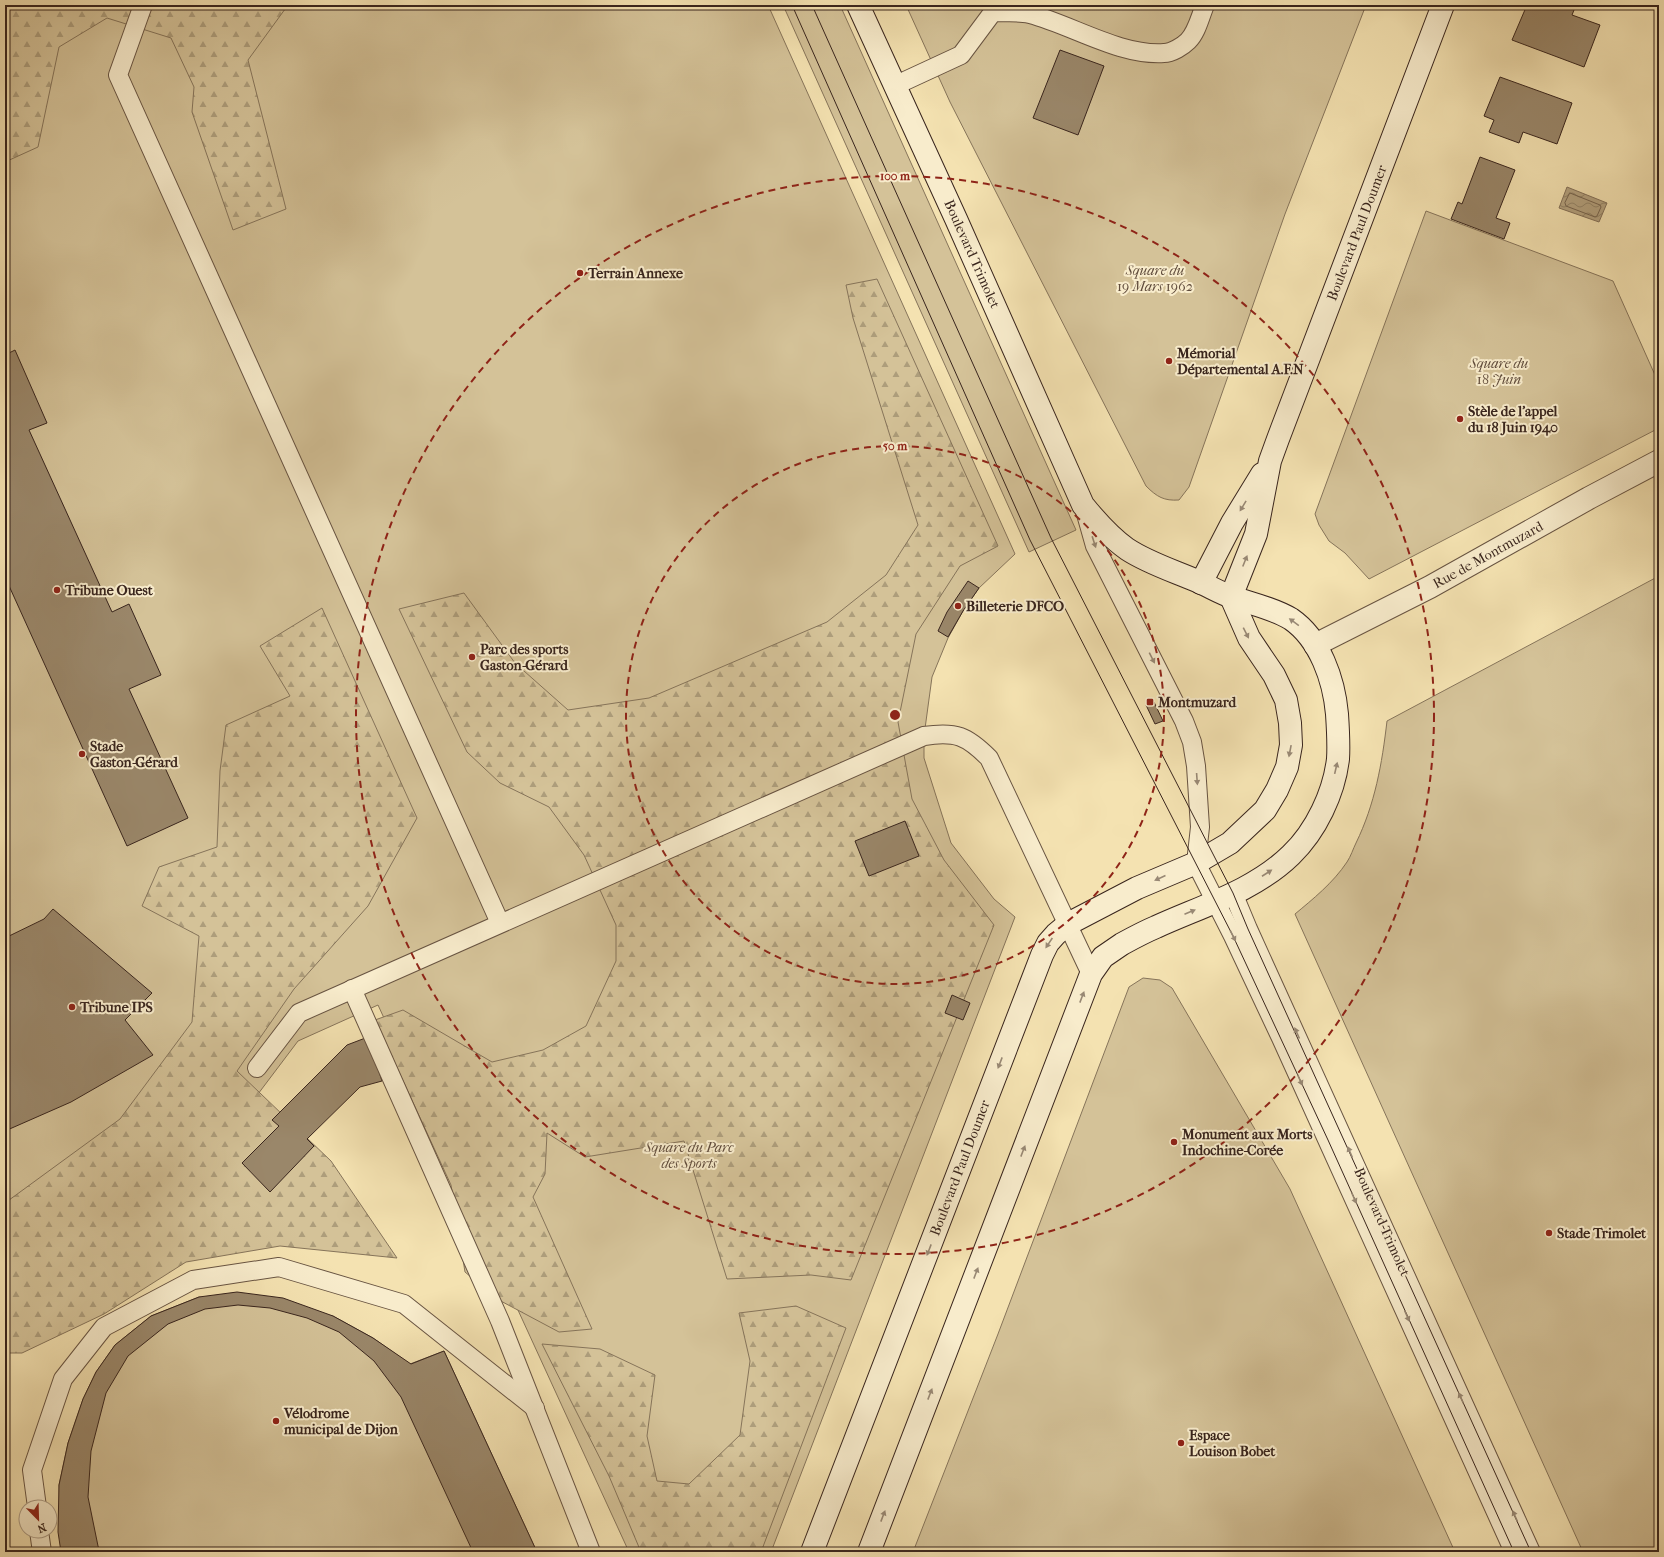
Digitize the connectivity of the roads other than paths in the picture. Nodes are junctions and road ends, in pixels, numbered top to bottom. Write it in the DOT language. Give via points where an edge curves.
graph roads {
  1 [pos="143,5"];
  2 [pos="858,5"];
  3 [pos="1205,5"];
  4 [pos="1443,5"];
  5 [pos="894,86"];
  6 [pos="1270,461"];
  7 [pos="1659,461"];
  8 [pos="1083,504"];
  9 [pos="1201,583"];
  10 [pos="1231,597"];
  11 [pos="1315,645"];
  12 [pos="1196,863"];
  13 [pos="1224,897"];
  14 [pos="500,923"];
  15 [pos="1068,924"];
  16 [pos="1091,974"];
  17 [pos="352,989"];
  18 [pos="257,1068"];
  19 [pos="535,1408"];
  20 [pos="36,1499"];
  21 [pos="40,1539"];
  22 [pos="42,1552"];
  23 [pos="591,1552"];
  24 [pos="812,1552"];
  25 [pos="869,1552"];
  26 [pos="1514,1552"];
  27 [pos="1531,1552"];
  1 -- 14 [label="lane" via="118,75"];
  2 -- 5 [label="main road, Boulevard Trimolet"];
  3 -- 5 [label="lane" via="1194,34 1179,48 1166,53 1149,53 1118,46 1029,14 993,12 961,55"];
  4 -- 6 [label="main road, Boulevard Paul Doumer"];
  5 -- 8 [label="main road, Boulevard Trimolet"];
  6 -- 9 [label="main road, one-way" via="1232,523"];
  10 -- 6 [label="main road, one-way" via="1256,534"];
  7 -- 11 [label="main road, Rue de Montmuzard" via="1430,588"];
  8 -- 9 [label="main road, Boulevard Trimolet" via="1128,550"];
  8 -- 12 [label="lane, one-way" via="1096,546 1184,721 1192,742 1200,827"];
  9 -- 10 [label="main road, Boulevard Trimolet"];
  11 -- 10 [label="main road, Boulevard Trimolet, one-way" via="1306,631 1291,619 1276,611"];
  10 -- 12 [label="main road, Boulevard Paul Doumer, one-way" via="1249,638 1274,675 1286,700 1292,745 1287,767 1265,810 1230,843"];
  13 -- 11 [label="main road, Boulevard Trimolet, one-way" via="1271,871 1291,855 1305,840 1331,790 1338,760 1336,703 1329,677"];
  12 -- 13 [label="lane"];
  12 -- 15 [label="main road, Boulevard Paul Doumer, one-way" via="1137,888"];
  16 -- 13 [label="main road, one-way" via="1103,957 1122,944"];
  13 -- 26 [label="lane, Boulevard Trimolet, one-way" via="1233,936"];
  27 -- 13 [label="lane, Boulevard Trimolet, one-way" via="1248,929"];
  14 -- 15 [label="lane" via="924,736 939,734 956,735 974,743 989,758"];
  14 -- 17 [label="lane"];
  15 -- 16 [label="lane"];
  15 -- 24 [label="main road, Boulevard Paul Doumer, one-way" via="1048,943 1042,955"];
  25 -- 16 [label="main road, one-way"];
  17 -- 18 [label="lane" via="299,1013"];
  17 -- 19 [label="lane" via="500,1320"];
  19 -- 20 [label="lane" via="404,1304 279,1267 193,1280 104,1327 63,1379 32,1470"];
  19 -- 23 [label="lane"];
  21 -- 22 [label="lane"];
}
